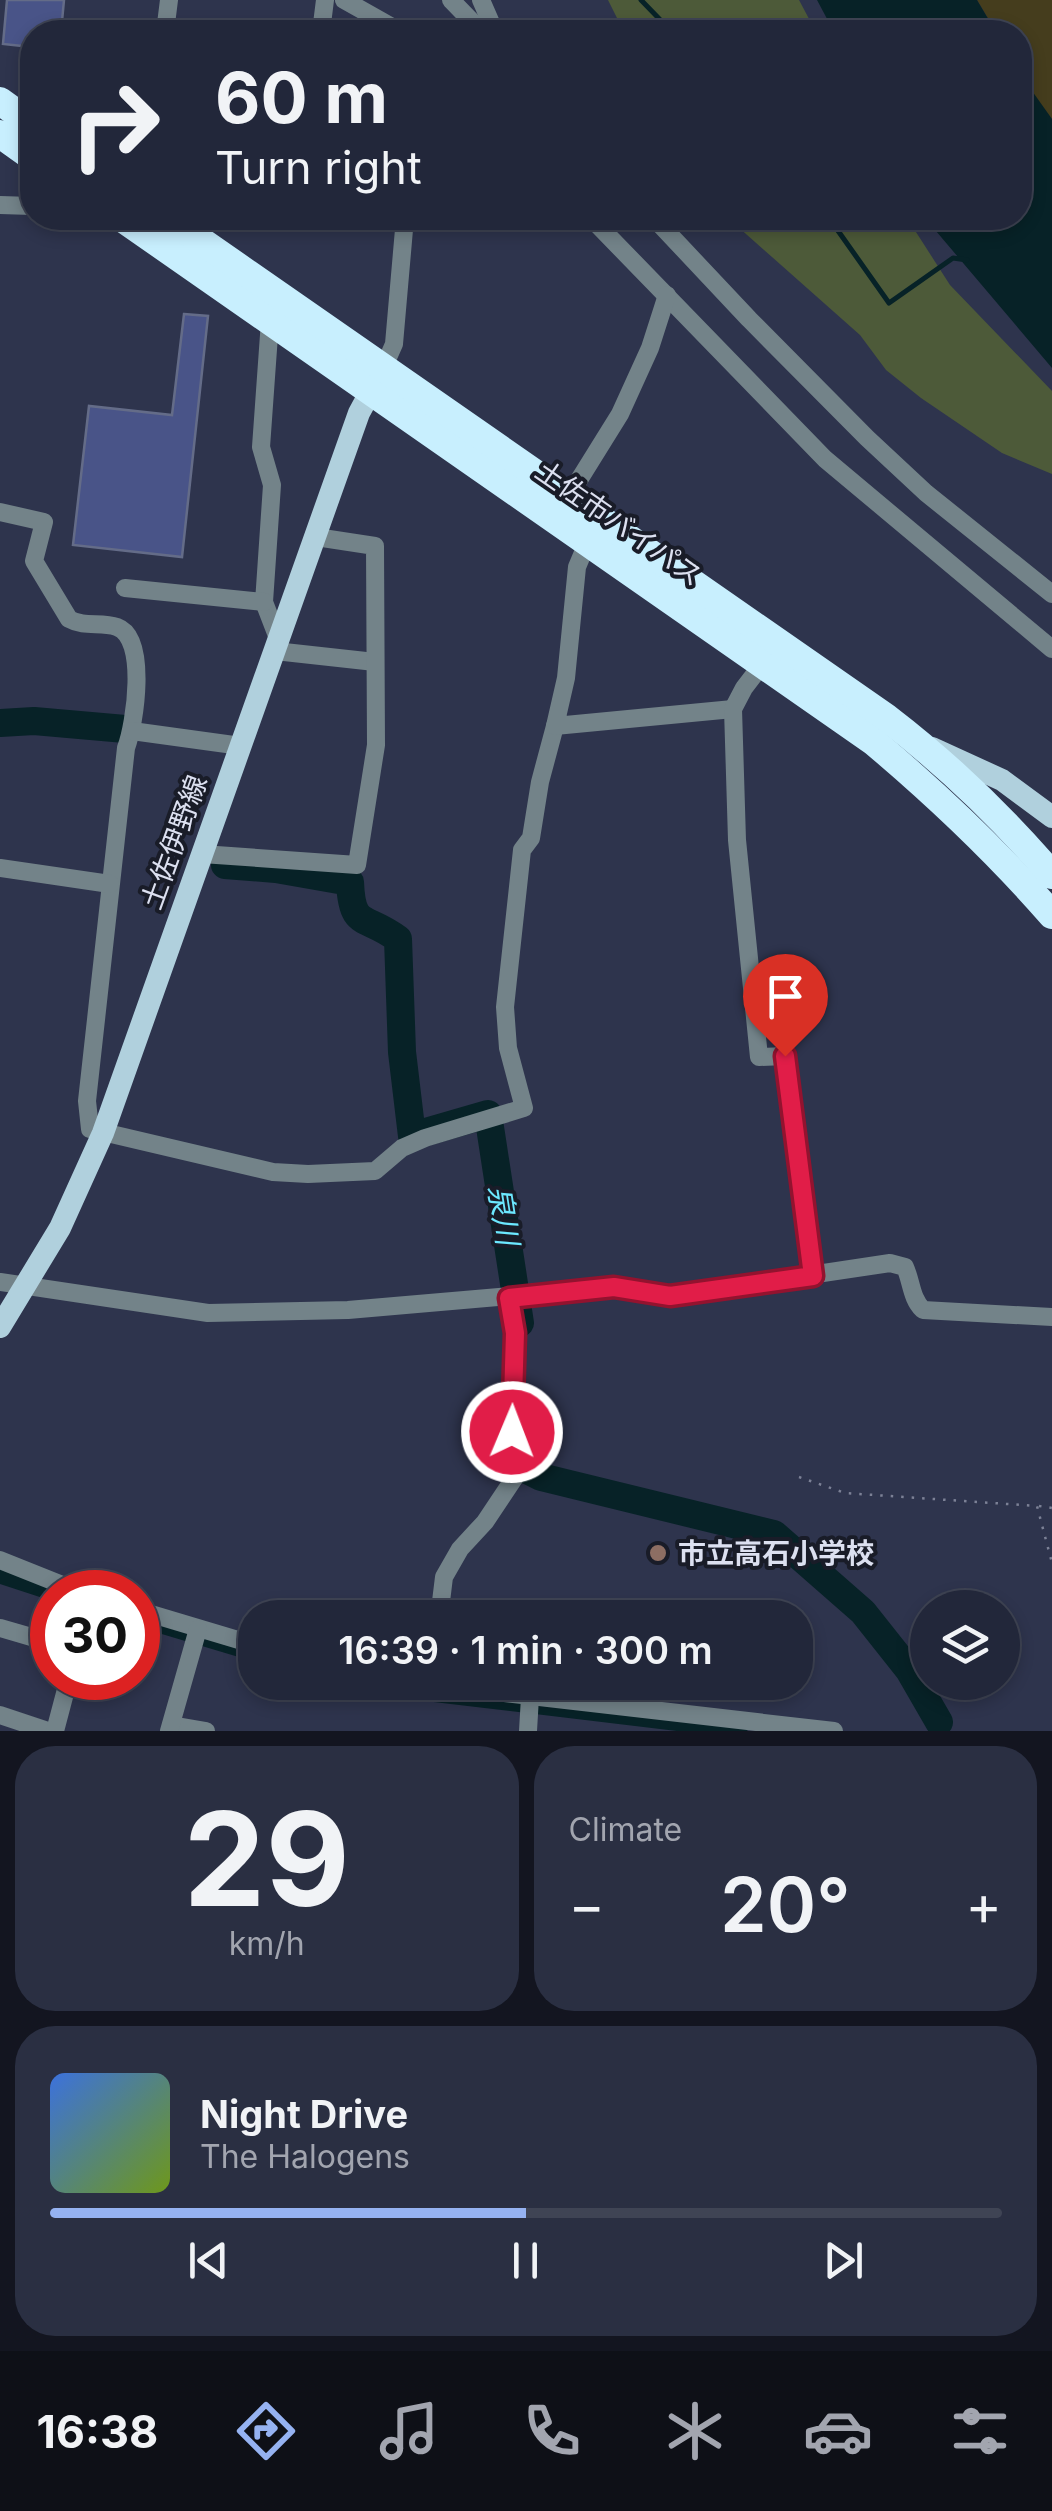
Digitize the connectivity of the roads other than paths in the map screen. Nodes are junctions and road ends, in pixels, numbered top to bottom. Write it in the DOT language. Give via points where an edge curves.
graph roads {
  1 [pos="344,0"];
  2 [pos="451,0"];
  3 [pos="380,20"];
  4 [pos="470,20"];
  5 [pos="139,230"];
  6 [pos="183,230"];
  7 [pos="404,230"];
  8 [pos="603,230"];
  9 [pos="665,230"];
  10 [pos="667,295"];
  11 [pos="270,321"];
  12 [pos="377,380"];
  13 [pos="569,496"];
  14 [pos="0,512"];
  15 [pos="594,529"];
  16 [pos="316,537"];
  17 [pos="124,588"];
  18 [pos="1052,594"];
  19 [pos="264,602"];
  20 [pos="277,646"];
  21 [pos="1052,649"];
  22 [pos="771,653"];
  23 [pos="376,662"];
  24 [pos="733,709"];
  25 [pos="555,726"];
  26 [pos="132,730"];
  27 [pos="920,743"];
  28 [pos="241,746"];
  29 [pos="1026,798"];
  30 [pos="1052,817"];
  31 [pos="1002,821"];
  32 [pos="202,854"];
  33 [pos="0,868"];
  34 [pos="1052,875"];
  35 [pos="110,884"];
  36 [pos="1052,915"];
  37 [pos="103,1133"];
  38 [pos="813,1276"];
  39 [pos="0,1282"];
  40 [pos="25,1286"];
  41 [pos="509,1298"];
  42 [pos="1052,1317"];
  43 [pos="0,1327"];
  44 [pos="0,1560"];
  45 [pos="30,1572"];
  46 [pos="441,1600"];
  47 [pos="160,1619"];
  48 [pos="0,1628"];
  49 [pos="196,1635"];
  50 [pos="30,1637"];
  51 [pos="238,1642"];
  52 [pos="62,1700"];
  53 [pos="486,1700"];
  54 [pos="528,1712"];
  55 [pos="0,1715"];
  56 [pos="170,1728"];
  57 [pos="51,1731"];
  58 [pos="206,1731"];
  59 [pos="834,1731"];
  1 -- 3 [label="street"];
  2 -- 4 [label="street"];
  5 -- 11 [label="highway, 土佐市バイパス"];
  6 -- 12 [label="highway, 土佐市バイパス"];
  7 -- 12 [label="street" via="394,344"];
  8 -- 10 [label="street"];
  9 -- 18 [label="street" via="879,449"];
  10 -- 13 [label="street" via="620,414"];
  10 -- 21 [label="street" via="826,459"];
  11 -- 12 [label="highway, 土佐市バイパス"];
  11 -- 19 [label="street" via="261,447 272,485"];
  12 -- 13 [label="highway, 土佐市バイパス"];
  12 -- 15 [label="highway, 土佐市バイパス"];
  12 -- 16 [label="main road, 土佐伊野線" via="359,412"];
  13 -- 15 [label="highway, 土佐市バイパス"];
  14 -- 26 [label="street" via="44,522 34,561 70,619 116,626 130,636 136,654"];
  15 -- 22 [label="highway, 土佐市バイパス"];
  15 -- 25 [label="street" via="577,567"];
  16 -- 20 [label="main road, 土佐伊野線"];
  16 -- 23 [label="street" via="376,546"];
  17 -- 19 [label="street"];
  19 -- 20 [label="street"];
  20 -- 23 [label="street"];
  20 -- 28 [label="main road, 土佐伊野線"];
  22 -- 24 [label="street"];
  22 -- 27 [label="highway, 土佐市バイパス"];
  22 -- 36 [label="highway, 土佐市バイパス" via="931,790"];
  23 -- 32 [label="street" via="376,745 356,865"];
  24 -- 25 [label="street"];
  24 -- 38 [label="street" via="737,840 759,1057 785,1056"];
  25 -- 37 [label="street" via="531,838 522,850 506,1007 508,1048 524,1108 402,1148 375,1171 274,1172"];
  26 -- 28 [label="street"];
  26 -- 35 [label="street"];
  27 -- 29 [label="main road"];
  27 -- 31 [label="highway, 土佐市バイパス"];
  28 -- 32 [label="main road, 土佐伊野線"];
  29 -- 30 [label="main road"];
  29 -- 31 [label="main road" via="1004,806"];
  31 -- 34 [label="highway, 土佐市バイパス"];
  32 -- 37 [label="main road, 土佐伊野線"];
  33 -- 35 [label="street"];
  35 -- 37 [label="street" via="87,1101 90,1128"];
  37 -- 40 [label="main road, 土佐伊野線"];
  38 -- 41 [label="street" via="670,1296 614,1287"];
  38 -- 42 [label="street" via="890,1263 904,1268 922,1310"];
  39 -- 40 [label="street"];
  40 -- 41 [label="street" via="208,1313"];
  40 -- 43 [label="main road, 土佐伊野線"];
  41 -- 46 [label="street" via="515,1477 460,1549 444,1577"];
  44 -- 45 [label="street"];
  47 -- 49 [label="street"];
  48 -- 50 [label="street"];
  49 -- 51 [label="street"];
  49 -- 56 [label="street"];
  52 -- 57 [label="street"];
  53 -- 54 [label="street"];
  54 -- 59 [label="street"];
  55 -- 57 [label="street"];
  56 -- 58 [label="street"];
}
